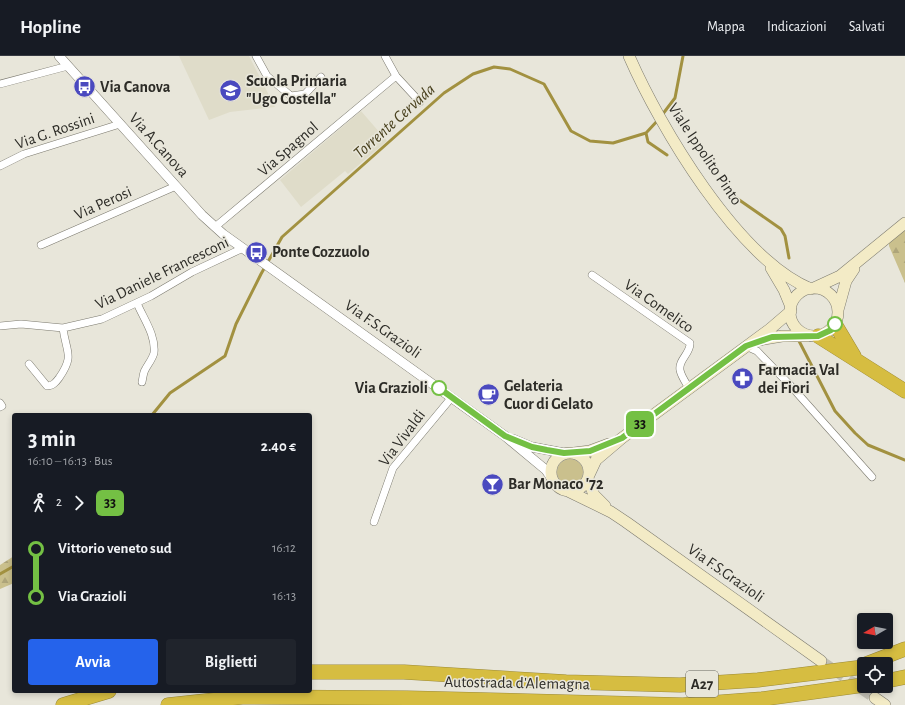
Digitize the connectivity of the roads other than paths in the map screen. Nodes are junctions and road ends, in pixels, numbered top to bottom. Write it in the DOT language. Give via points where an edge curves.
graph roads {
  1 [pos="58,56"];
  2 [pos="256,56"];
  3 [pos="385,56"];
  4 [pos="629,56"];
  5 [pos="68,66"];
  6 [pos="396,76"];
  7 [pos="321,77"];
  8 [pos="0,84"];
  9 [pos="420,102"];
  10 [pos="120,124"];
  11 [pos="0,166"];
  12 [pos="176,186"];
  13 [pos="905,223"];
  14 [pos="215,227"];
  15 [pos="41,245"];
  16 [pos="241,249"];
  17 [pos="766,260"];
  18 [pos="858,263"];
  19 [pos="592,275"];
  20 [pos="813,289"];
  21 [pos="137,303"];
  22 [pos="791,309"];
  23 [pos="838,310"];
  24 [pos="835,324"];
  25 [pos="0,326"];
  26 [pos="63,328"];
  27 [pos="814,336"];
  28 [pos="746,346"];
  29 [pos="855,358"];
  30 [pos="29,364"];
  31 [pos="142,382"];
  32 [pos="689,388"];
  33 [pos="905,391"];
  34 [pos="452,398"];
  35 [pos="0,403"];
  36 [pos="0,407"];
  37 [pos="505,436"];
  38 [pos="622,438"];
  39 [pos="569,453"];
  40 [pos="588,477"];
  41 [pos="872,477"];
  42 [pos="554,482"];
  43 [pos="568,491"];
  44 [pos="611,512"];
  45 [pos="374,522"];
  46 [pos="905,649"];
  47 [pos="885,657"];
  48 [pos="905,659"];
  49 [pos="821,661"];
  50 [pos="893,661"];
  51 [pos="857,667"];
  52 [pos="312,672"];
  53 [pos="905,677"];
  54 [pos="893,680"];
  55 [pos="857,686"];
  56 [pos="102,693"];
  57 [pos="875,698"];
  58 [pos="63,705"];
  59 [pos="168,705"];
  60 [pos="884,705"];
  1 -- 5 [label="street, Via A.Canova"];
  2 -- 7 [label="street" via="267,76 291,96 305,94"];
  3 -- 6 [label="street"];
  4 -- 17 [label="main road, Viale Ippolito Pinto" via="665,127 716,203"];
  5 -- 8 [label="street"];
  5 -- 10 [label="street, Via A.Canova"];
  6 -- 9 [label="street"];
  6 -- 14 [label="street, Via Spagnol"];
  10 -- 11 [label="street, Via G. Rossini" via="24,154"];
  10 -- 12 [label="street, Via A.Canova"];
  12 -- 14 [label="street, Via A.Canova"];
  12 -- 15 [label="street, Via Perosi"];
  13 -- 18 [label="main road"];
  14 -- 16 [label="street, Via A.Canova"];
  16 -- 21 [label="street, Via Daniele Francesconi" via="192,272"];
  16 -- 34 [label="street, Via F.S.Grazioli"];
  17 -- 20 [label="main road, Viale Ippolito Pinto" via="791,280"];
  17 -- 22 [label="main road, Viale Ippolito Pinto" via="784,290"];
  18 -- 20 [label="main road" via="832,281"];
  18 -- 23 [label="main road" via="846,281"];
  19 -- 32 [label="street, Via Comelico" via="690,343 680,365 680,372"];
  20 -- 22 [label="main road" via="801,292"];
  20 -- 23 [label="main road" via="827,292 832,296"];
  21 -- 26 [label="street, Via Daniele Francesconi" via="102,319"];
  21 -- 31 [label="street" via="152,336 154,353"];
  22 -- 27 [label="main road" via="793,323 797,329"];
  22 -- 28 [label="main road" via="770,329"];
  23 -- 24 [label="main road"];
  24 -- 27 [label="main road" via="831,330"];
  24 -- 29 [label="highway"];
  25 -- 26 [label="street, Via Daniele Francesconi" via="25,324"];
  26 -- 30 [label="street" via="70,360 54,384 47,386"];
  27 -- 28 [label="main road" via="772,337"];
  27 -- 29 [label="highway"];
  28 -- 32 [label="main road"];
  28 -- 41 [label="street" via="757,351 790,385"];
  29 -- 33 [label="highway"];
  32 -- 38 [label="main road"];
  34 -- 37 [label="street, Via F.S.Grazioli"];
  34 -- 45 [label="street, Via Vivaldi" via="393,468"];
  35 -- 36 [label="street"];
  37 -- 39 [label="street, Via F.S.Grazioli" via="532,447"];
  37 -- 42 [label="street, Via F.S.Grazioli" via="546,470"];
  38 -- 39 [label="main road" via="596,450"];
  38 -- 40 [label="main road" via="596,460"];
  39 -- 40 [label="main road" via="584,458"];
  39 -- 42 [label="main road" via="559,456 552,465"];
  40 -- 43 [label="main road" via="578,489"];
  40 -- 44 [label="main road, Via F.S.Grazioli" via="594,495"];
  42 -- 43 [label="main road"];
  43 -- 44 [label="main road, Via F.S.Grazioli"];
  44 -- 49 [label="main road, Via F.S.Grazioli"];
  46 -- 47 [label="highway, A27"];
  48 -- 50 [label="highway"];
  51 -- 52 [label="highway, Autostrada d'Alemagna / A27" via="758,680 680,685 566,682 404,672"];
  53 -- 54 [label="highway"];
  55 -- 59 [label="highway, Autostrada d'Alemagna / A27" via="762,699 682,704 242,697"];
  56 -- 58 [label="highway"];
  57 -- 60 [label="main road"];
}
